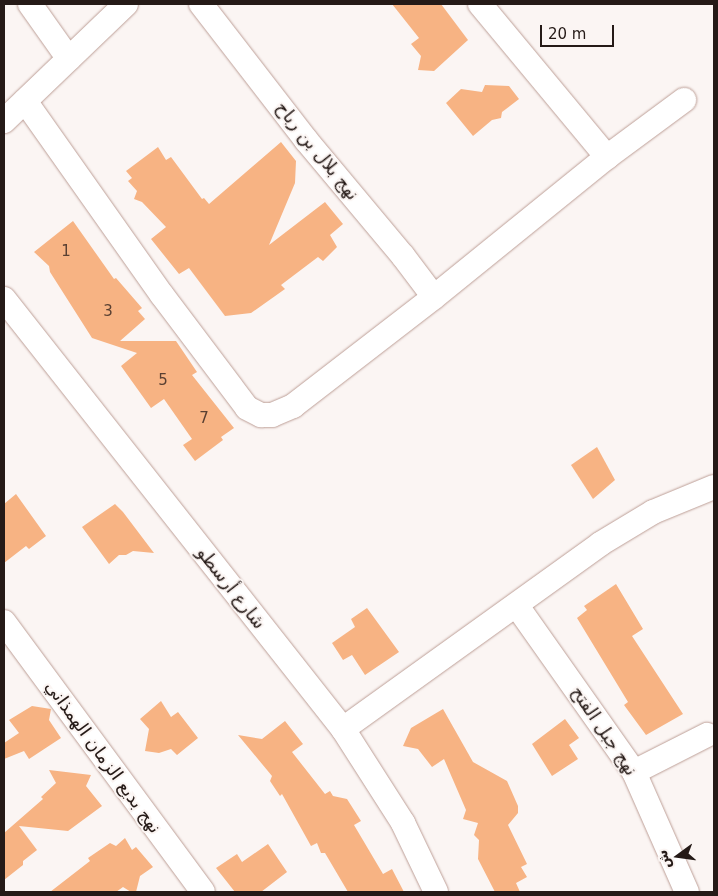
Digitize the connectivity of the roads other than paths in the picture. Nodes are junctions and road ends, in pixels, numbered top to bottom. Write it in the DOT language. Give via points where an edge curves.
graph roads {
  1 [pos="30,4"];
  2 [pos="126,4"];
  3 [pos="201,4"];
  4 [pos="480,4"];
  5 [pos="69,58"];
  6 [pos="684,100"];
  7 [pos="25,101"];
  8 [pos="4,121"];
  9 [pos="607,157"];
  10 [pos="434,298"];
  11 [pos="4,299"];
  12 [pos="714,487"];
  13 [pos="517,606"];
  14 [pos="4,622"];
  15 [pos="343,729"];
  16 [pos="708,735"];
  17 [pos="634,772"];
  18 [pos="203,892"];
  19 [pos="436,892"];
  20 [pos="687,892"];
  1 -- 5 [label="street"];
  2 -- 5 [label="street"];
  3 -- 10 [label="street, نهج بلال بن رباح"];
  4 -- 9 [label="street"];
  5 -- 7 [label="street"];
  6 -- 9 [label="street"];
  7 -- 8 [label="street"];
  7 -- 10 [label="street" via="162,295 247,408 272,415 294,406"];
  9 -- 10 [label="street"];
  11 -- 15 [label="street, شارع أرسطو"];
  12 -- 13 [label="street" via="653,512 600,544"];
  13 -- 15 [label="street"];
  13 -- 17 [label="street, نهج جبل الفتح"];
  14 -- 18 [label="street, نهج بديع الزمان الهمذاني"];
  15 -- 19 [label="street, شارع أرسطو" via="403,823"];
  16 -- 17 [label="street"];
  17 -- 20 [label="street, نهج جبل الفتح"];
}
